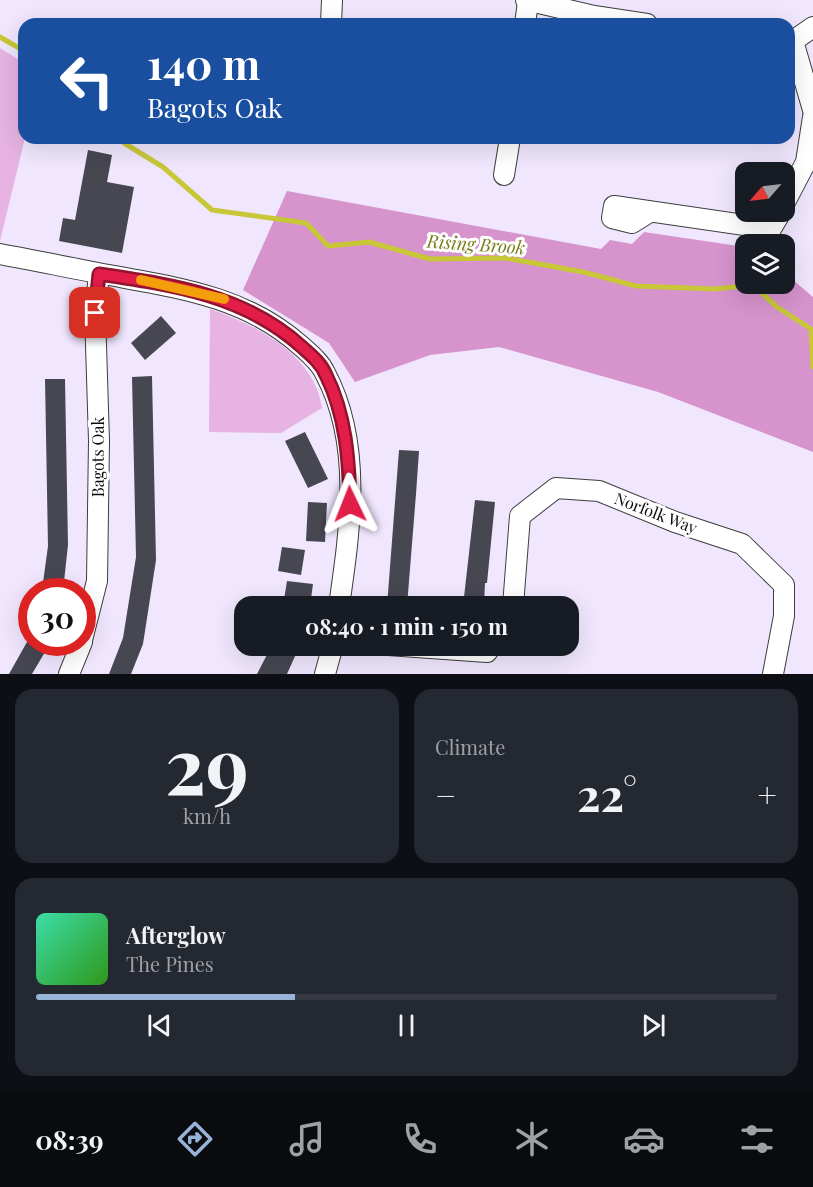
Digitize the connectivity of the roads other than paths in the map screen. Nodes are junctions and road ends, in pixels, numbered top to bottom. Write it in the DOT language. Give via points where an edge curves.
graph roads {
  1 [pos="332,0"];
  2 [pos="527,1"];
  3 [pos="331,18"];
  4 [pos="526,18"];
  5 [pos="607,18"];
  6 [pos="813,27"];
  7 [pos="795,38"];
  8 [pos="795,54"];
  9 [pos="813,110"];
  10 [pos="813,117"];
  11 [pos="509,144"];
  12 [pos="504,175"];
  13 [pos="795,183"];
  14 [pos="648,213"];
  15 [pos="775,222"];
  16 [pos="0,254"];
  17 [pos="99,274"];
  18 [pos="96,585"];
  19 [pos="340,596"];
  20 [pos="514,596"];
  21 [pos="76,656"];
  22 [pos="330,656"];
  23 [pos="69,674"];
  24 [pos="325,674"];
  25 [pos="773,674"];
  1 -- 3 [label="street"];
  2 -- 4 [label="street"];
  2 -- 5 [label="street"];
  6 -- 7 [label="street"];
  8 -- 9 [label="street"];
  10 -- 13 [label="street" via="806,162"];
  11 -- 12 [label="street"];
  14 -- 15 [label="street" via="771,230"];
  16 -- 17 [label="street"];
  17 -- 18 [label="street, Bagots Oak" via="95,313 99,441"];
  17 -- 19 [label="street" via="224,299 260,315 319,363 335,398 349,454 348,543"];
  20 -- 25 [label="street, Norfolk Way" via="520,516 556,488 599,491 742,544 784,585 784,616"];
  21 -- 23 [label="street, Bagots Oak"];
  22 -- 24 [label="street"];
}
